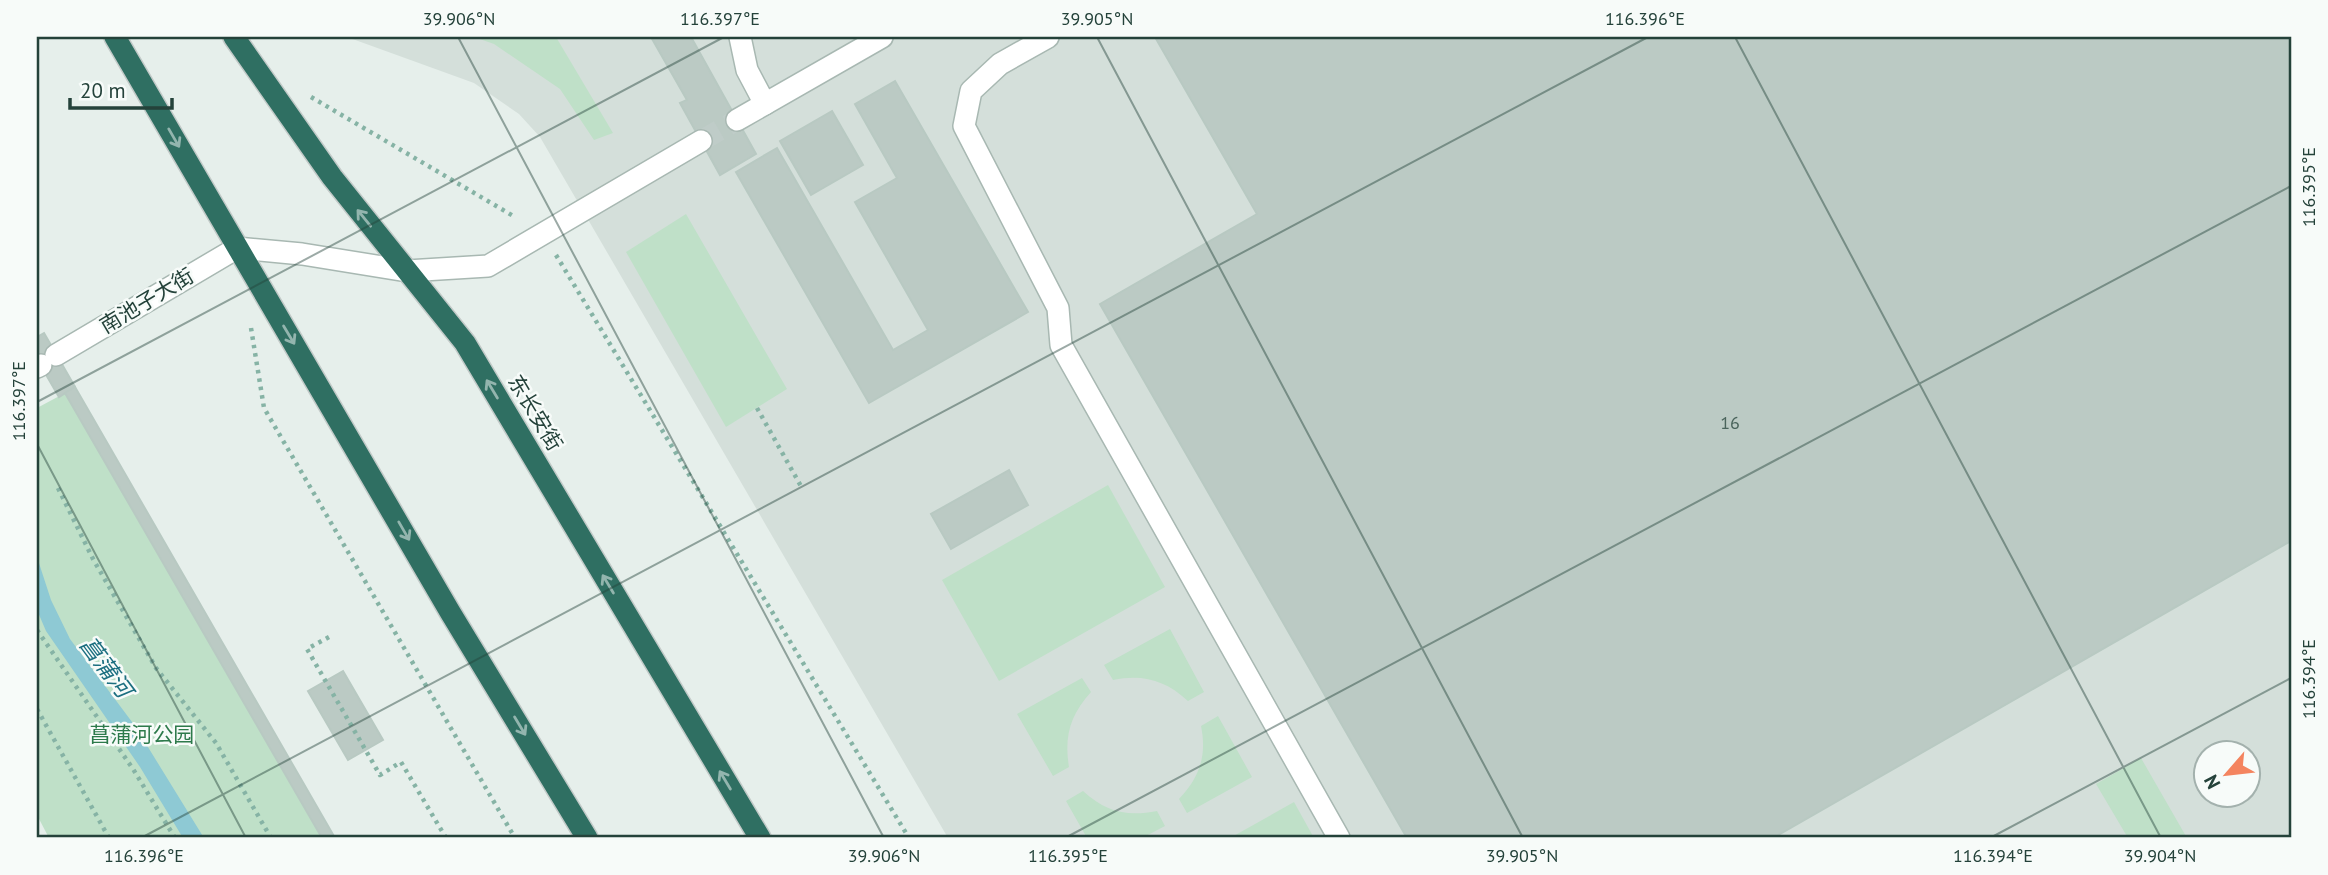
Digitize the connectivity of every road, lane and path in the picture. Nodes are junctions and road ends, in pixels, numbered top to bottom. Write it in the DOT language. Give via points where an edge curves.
graph roads {
  1 [pos="115,37"];
  2 [pos="234,37"];
  3 [pos="740,37"];
  4 [pos="882,37"];
  5 [pos="1048,37"];
  6 [pos="306,94"];
  7 [pos="765,104"];
  8 [pos="737,120"];
  9 [pos="701,141"];
  10 [pos="543,234"];
  11 [pos="237,248"];
  12 [pos="407,271"];
  13 [pos="249,315"];
  14 [pos="45,363"];
  15 [pos="757,408"];
  16 [pos="58,488"];
  17 [pos="802,488"];
  18 [pos="37,630"];
  19 [pos="329,637"];
  20 [pos="37,709"];
  21 [pos="109,838"];
  22 [pos="175,838"];
  23 [pos="271,838"];
  24 [pos="446,838"];
  25 [pos="515,838"];
  26 [pos="587,838"];
  27 [pos="760,838"];
  28 [pos="909,838"];
  29 [pos="1339,838"];
  1 -- 11 [label="highway, one-way"];
  12 -- 2 [label="highway, 东长安街, one-way" via="332,177"];
  3 -- 7 [label="street" via="744,62"];
  4 -- 7 [label="street"];
  5 -- 29 [label="street" via="1000,64 971,91 964,126 1058,308 1061,345"];
  6 -- 10 [label="path"];
  7 -- 8 [label="street"];
  9 -- 10 [label="street"];
  10 -- 12 [label="street" via="488,266"];
  10 -- 28 [label="path"];
  11 -- 12 [label="street"];
  11 -- 14 [label="street, 南池子大街"];
  11 -- 26 [label="highway, one-way"];
  27 -- 12 [label="highway, 东长安街, one-way" via="465,343"];
  13 -- 25 [label="path" via="264,408"];
  15 -- 17 [label="path"];
  16 -- 23 [label="path" via="156,668 216,743"];
  18 -- 22 [label="path"];
  19 -- 24 [label="path" via="307,649 324,680 380,775 401,762"];
  20 -- 21 [label="path"];
}
